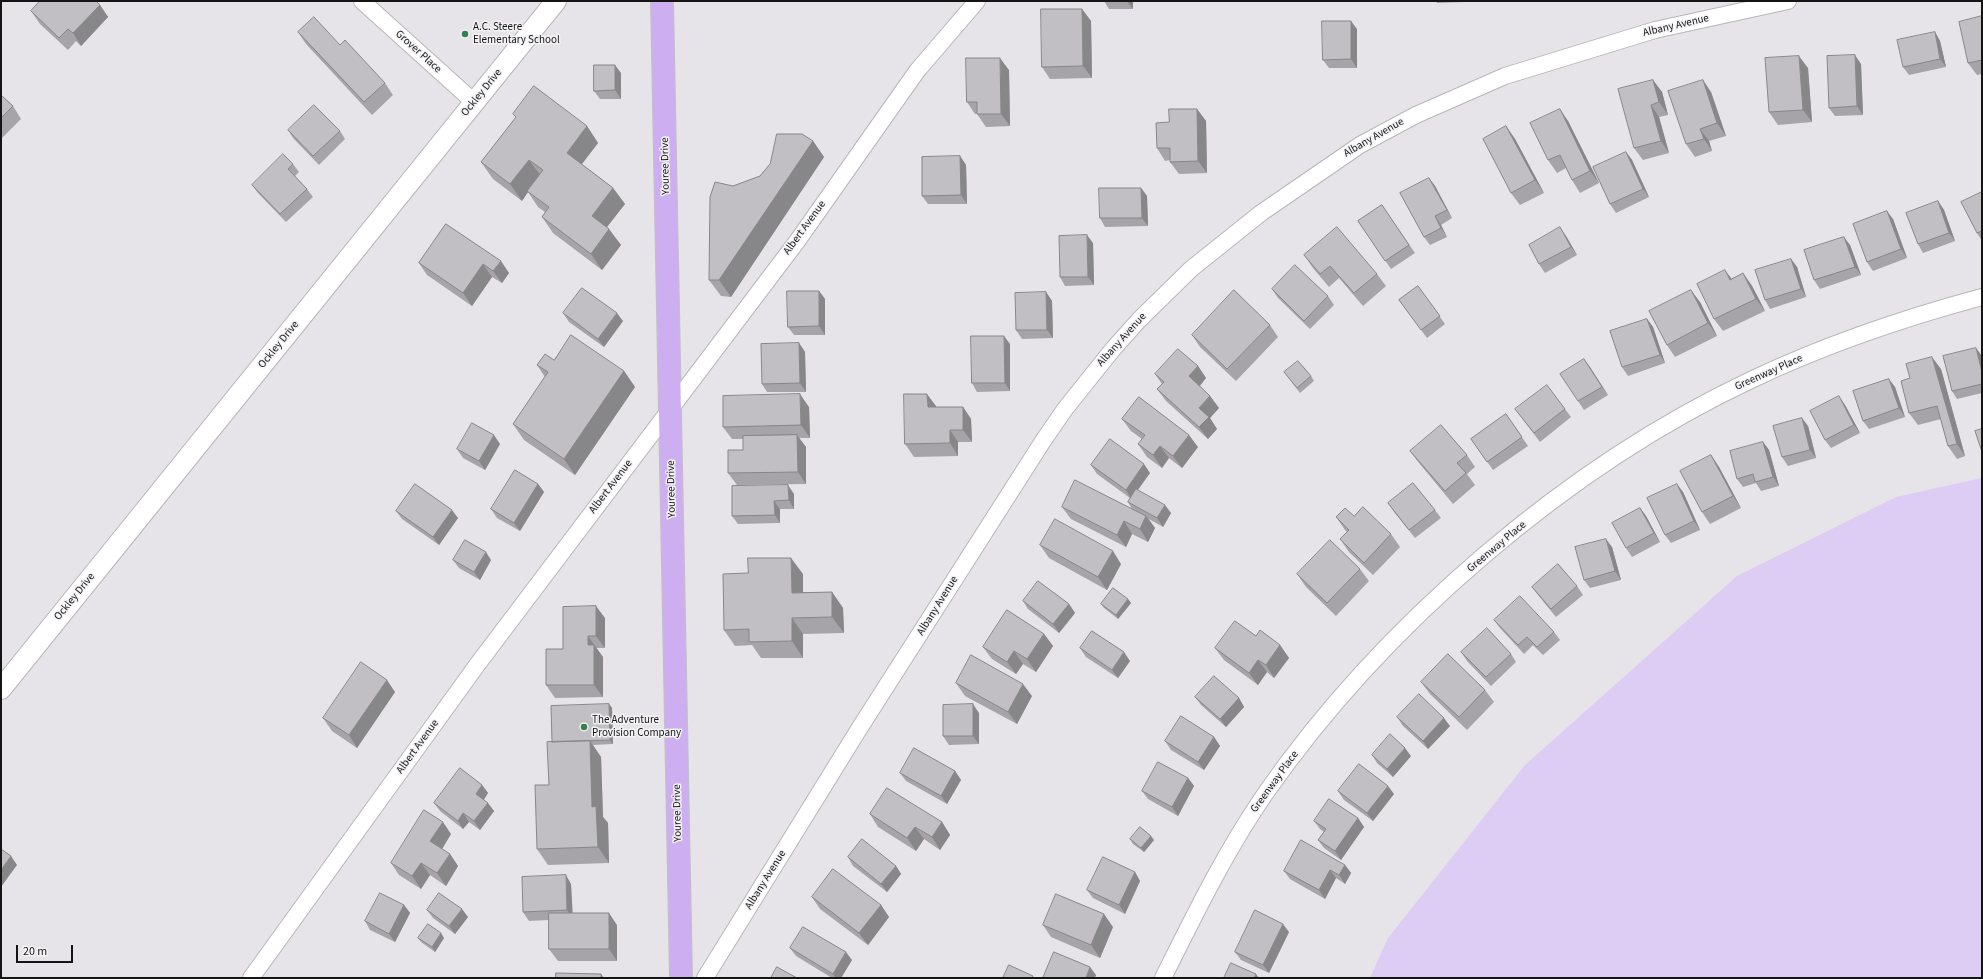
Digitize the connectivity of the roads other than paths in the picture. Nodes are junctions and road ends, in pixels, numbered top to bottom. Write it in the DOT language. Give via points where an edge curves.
graph roads {
  1 [pos="362,1"];
  2 [pos="556,1"];
  3 [pos="662,1"];
  4 [pos="977,1"];
  5 [pos="1788,1"];
  6 [pos="475,103"];
  7 [pos="1982,297"];
  8 [pos="671,407"];
  9 [pos="1,689"];
  10 [pos="251,978"];
  11 [pos="681,978"];
  12 [pos="706,978"];
  13 [pos="1162,978"];
  1 -- 6 [label="street, Grover Place"];
  2 -- 6 [label="street, Ockley Drive"];
  3 -- 8 [label="main road, Youree Drive"];
  4 -- 8 [label="street, Albert Avenue" via="917,71 798,240"];
  5 -- 12 [label="street, Albany Avenue" via="1655,30 1505,76 1416,115 1332,162 1260,213 1192,269 1113,349 1043,441 859,729"];
  6 -- 9 [label="street, Ockley Drive"];
  7 -- 13 [label="street, Greenway Place" via="1930,311 1840,341 1711,400 1599,468 1481,558 1438,596 1365,671 1329,710 1289,761 1239,834"];
  8 -- 10 [label="street, Albert Avenue" via="477,666"];
  8 -- 11 [label="main road, Youree Drive"];
}
